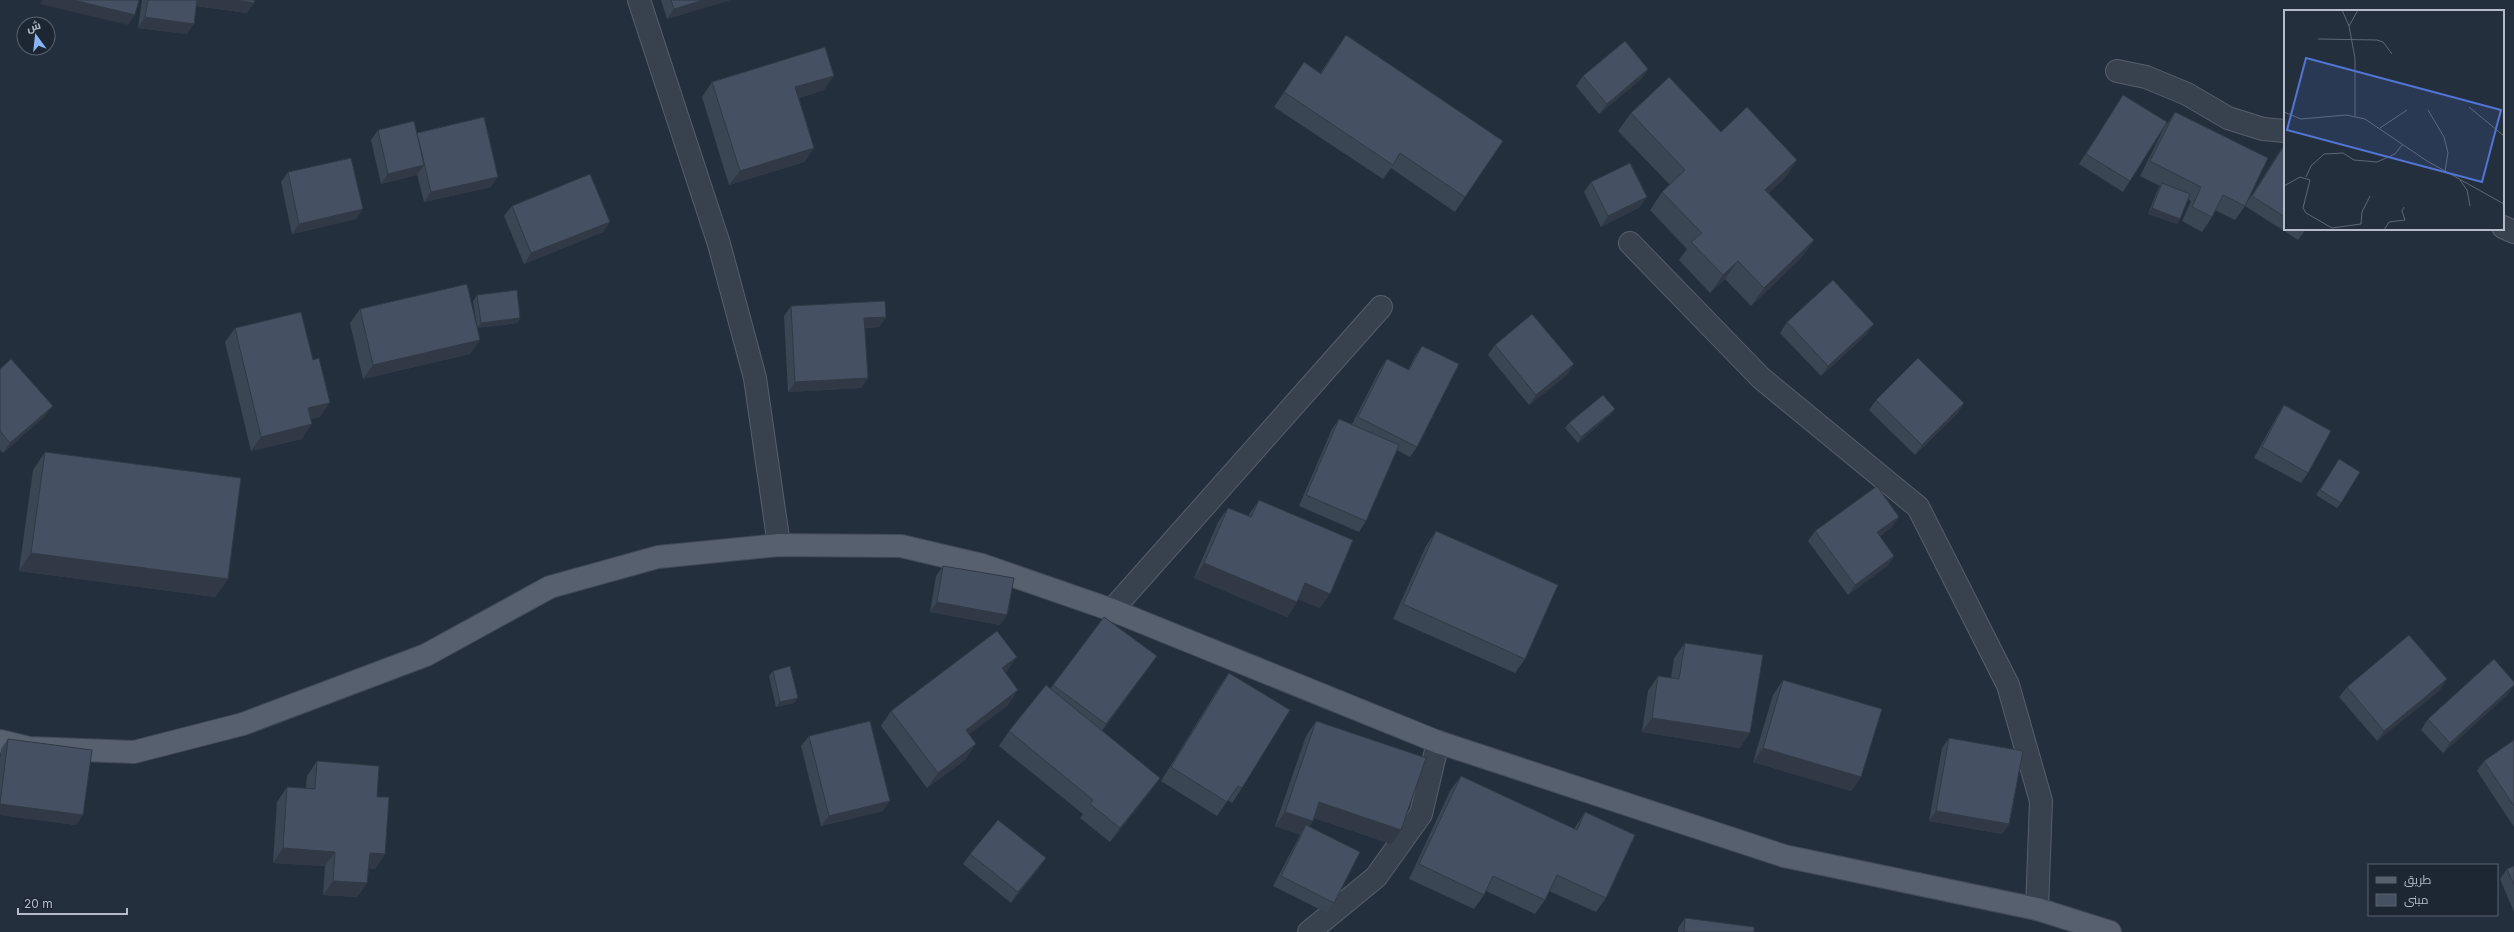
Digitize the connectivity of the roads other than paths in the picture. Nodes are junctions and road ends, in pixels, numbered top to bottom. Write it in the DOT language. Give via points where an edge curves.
graph roads {
  1 [pos="639,0"];
  2 [pos="2117,71"];
  3 [pos="2284,131"];
  4 [pos="2504,227"];
  5 [pos="2514,232"];
  6 [pos="1630,243"];
  7 [pos="1381,307"];
  8 [pos="779,545"];
  9 [pos="1112,610"];
  10 [pos="0,741"];
  11 [pos="1438,742"];
  12 [pos="2037,909"];
  13 [pos="1309,932"];
  14 [pos="2110,932"];
  1 -- 8 [label="street" via="719,244 755,378"];
  2 -- 3 [label="street" via="2146,77 2187,94 2228,118 2262,129"];
  4 -- 5 [label="street"];
  6 -- 12 [label="street" via="1761,378 1918,507 2008,684 2041,801"];
  7 -- 9 [label="street"];
  8 -- 9 [label="main road" via="901,546 982,565"];
  8 -- 10 [label="main road" via="658,557 550,587 426,655 243,724 134,752 29,748"];
  9 -- 11 [label="main road"];
  11 -- 12 [label="main road" via="1784,856"];
  11 -- 13 [label="street" via="1421,814 1376,877"];
  12 -- 14 [label="main road"];
}
